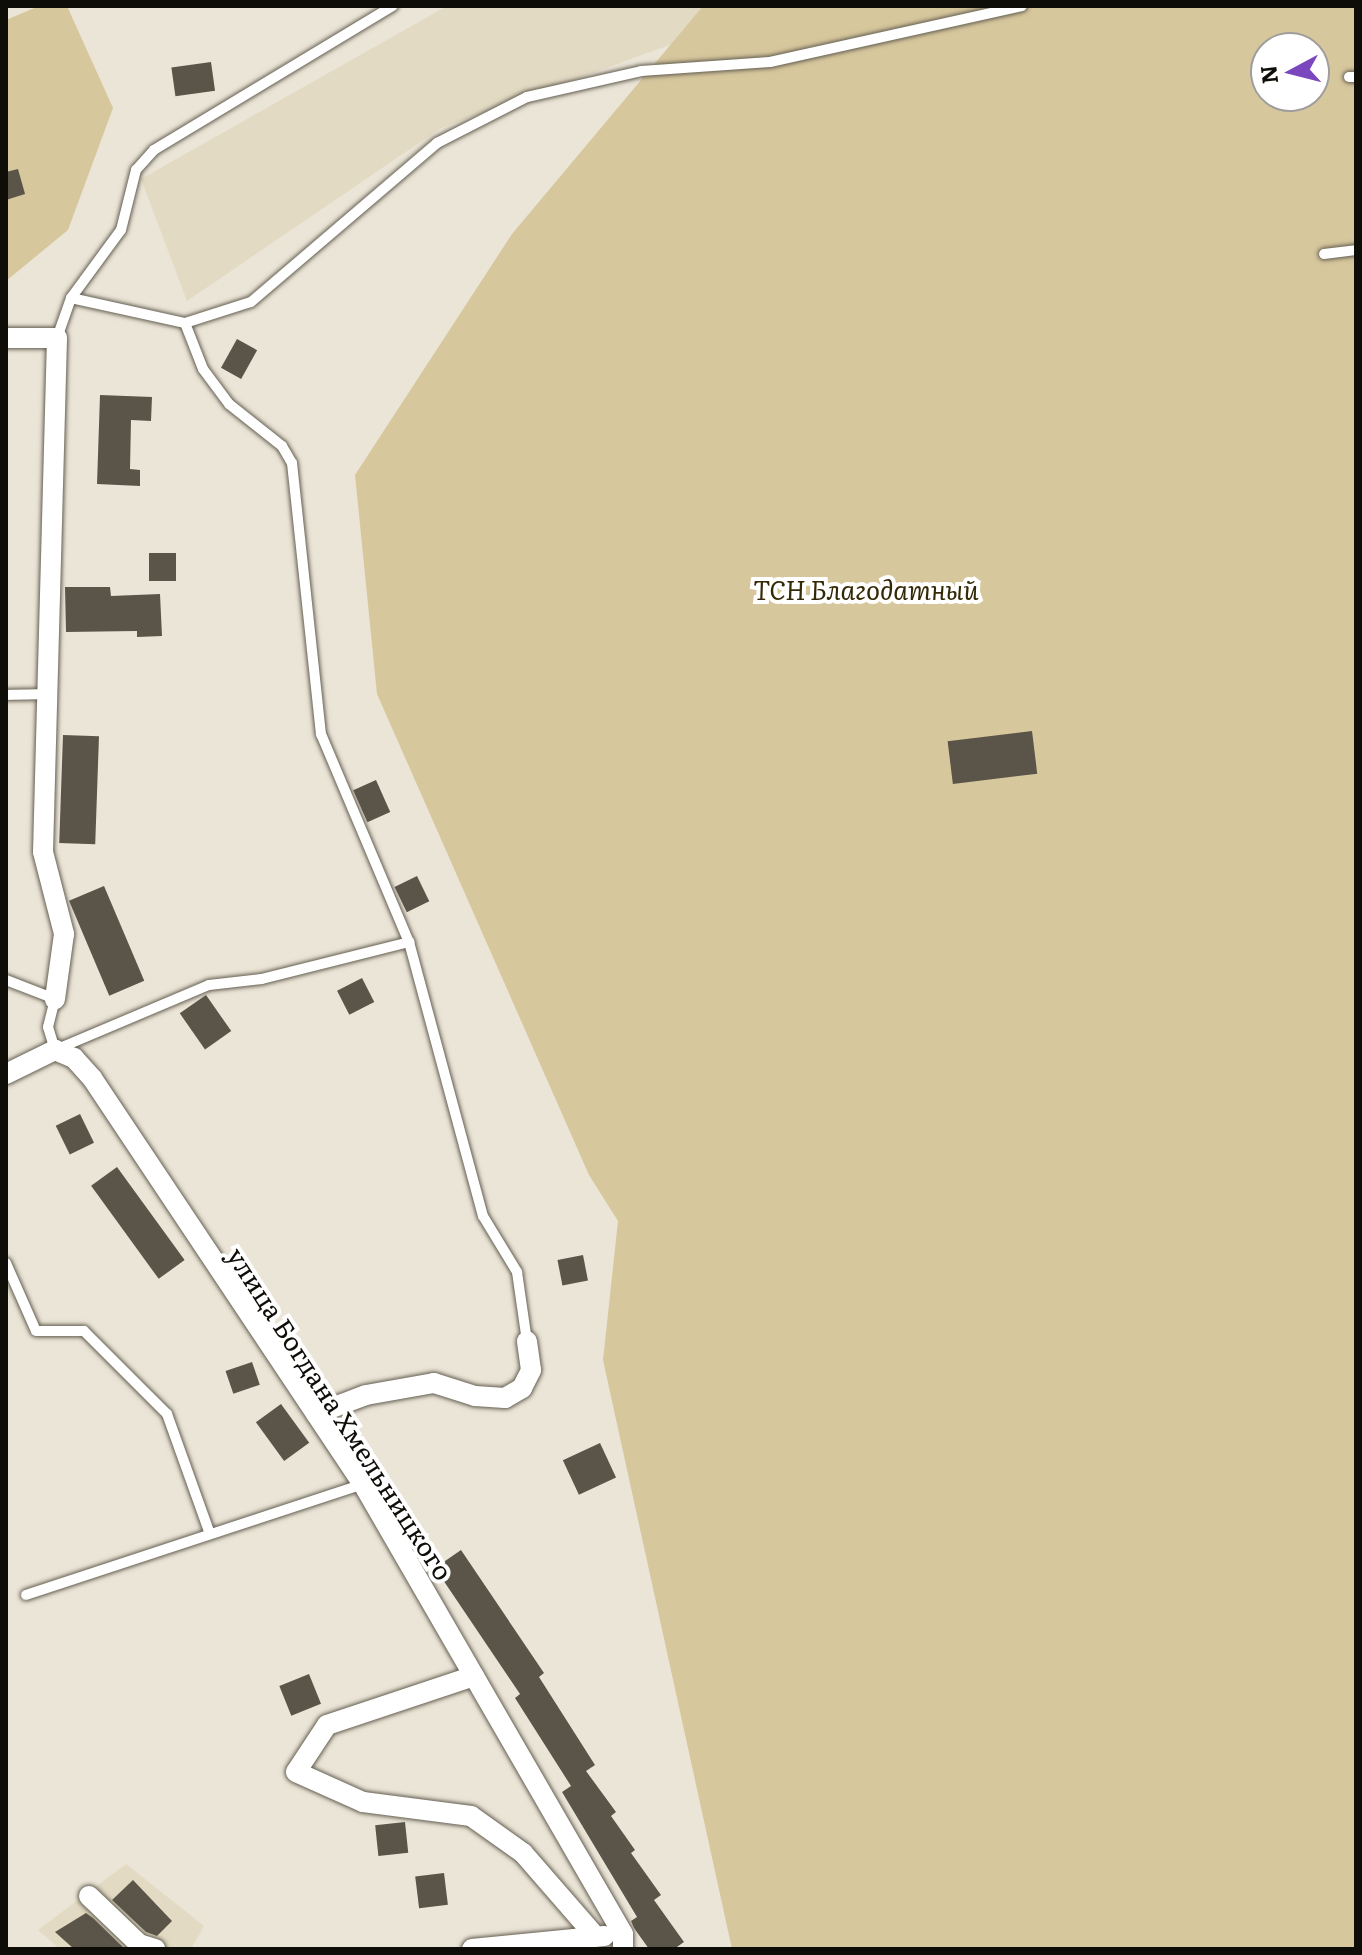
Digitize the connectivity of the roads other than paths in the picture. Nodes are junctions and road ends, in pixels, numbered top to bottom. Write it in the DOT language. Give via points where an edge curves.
graph roads {
  1 [pos="393,6"];
  2 [pos="1022,6"];
  3 [pos="1356,250"];
  4 [pos="1324,254"];
  5 [pos="71,298"];
  6 [pos="185,323"];
  7 [pos="6,338"];
  8 [pos="57,338"];
  9 [pos="46,694"];
  10 [pos="6,695"];
  11 [pos="409,942"];
  12 [pos="6,980"];
  13 [pos="55,999"];
  14 [pos="55,1050"];
  15 [pos="6,1074"];
  16 [pos="6,1263"];
  17 [pos="527,1341"];
  18 [pos="316,1414"];
  19 [pos="363,1484"];
  20 [pos="210,1534"];
  21 [pos="26,1595"];
  22 [pos="474,1676"];
  23 [pos="89,1896"];
  24 [pos="596,1937"];
  25 [pos="623,1941"];
  26 [pos="155,1949"];
  27 [pos="472,1949"];
  1 -- 5 [label="lane" via="154,150 136,170 121,230"];
  2 -- 6 [label="lane" via="770,62 641,71 527,97 437,143 251,302"];
  3 -- 4 [label="lane"];
  5 -- 6 [label="lane"];
  5 -- 8 [label="lane"];
  6 -- 11 [label="lane" via="203,369 229,404 282,446 292,463 321,734"];
  7 -- 8 [label="street"];
  8 -- 9 [label="street"];
  9 -- 10 [label="lane"];
  9 -- 13 [label="street" via="43,852 64,934"];
  11 -- 14 [label="lane" via="262,979 209,985"];
  11 -- 17 [label="lane" via="483,1216 517,1272"];
  12 -- 13 [label="lane"];
  13 -- 14 [label="lane" via="48,1027"];
  14 -- 15 [label="street"];
  14 -- 18 [label="street, улица Богдана Хмельницкого" via="74,1058 92,1078"];
  16 -- 20 [label="lane" via="36,1331 84,1331 167,1414"];
  17 -- 18 [label="street" via="531,1370 522,1388 505,1398 434,1383 366,1395"];
  18 -- 19 [label="street, улица Богдана Хмельницкого"];
  19 -- 20 [label="lane"];
  19 -- 22 [label="street, улица Богдана Хмельницкого"];
  20 -- 21 [label="lane"];
  22 -- 24 [label="street" via="327,1725 296,1772 363,1802 471,1816 523,1853"];
  22 -- 25 [label="street, улица Богдана Хмельницкого"];
  23 -- 26 [label="street" via="139,1944"];
  24 -- 25 [label="street"];
  24 -- 27 [label="street"];
}
